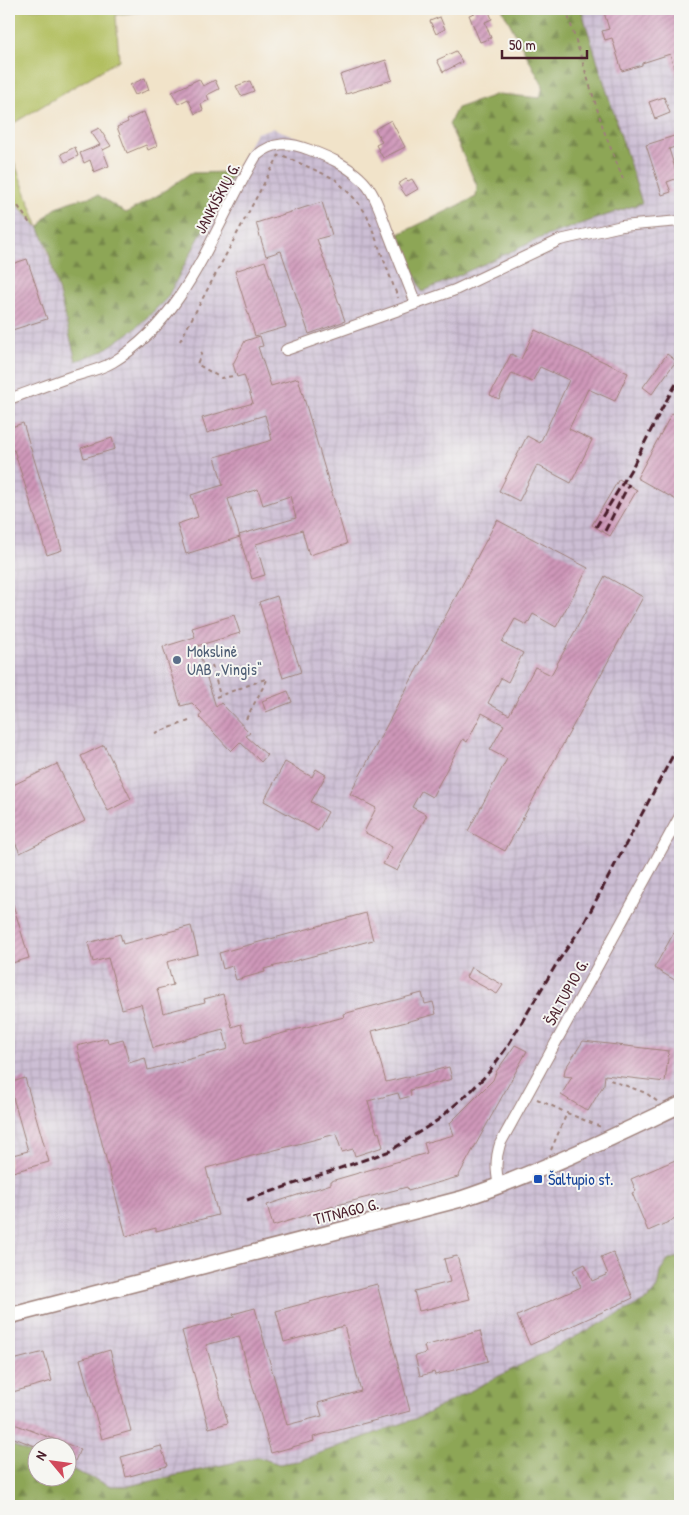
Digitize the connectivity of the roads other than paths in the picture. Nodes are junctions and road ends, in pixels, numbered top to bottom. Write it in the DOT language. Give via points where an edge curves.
graph roads {
  1 [pos="680,221"];
  2 [pos="416,304"];
  3 [pos="286,350"];
  4 [pos="9,399"];
  5 [pos="680,816"];
  6 [pos="680,1105"];
  7 [pos="499,1187"];
  8 [pos="9,1316"];
  1 -- 2 [label="street" via="622,226 560,240 455,290"];
  2 -- 3 [label="street"];
  2 -- 4 [label="street, JANKIŠKIŲ G." via="380,211 362,179 334,159 304,148 272,145 256,156 188,284 152,330 97,370"];
  5 -- 7 [label="street, ŠALTUPIO G." via="500,1144 495,1166"];
  6 -- 7 [label="street, TITNAGO G."];
  7 -- 8 [label="street, TITNAGO G."];
}
